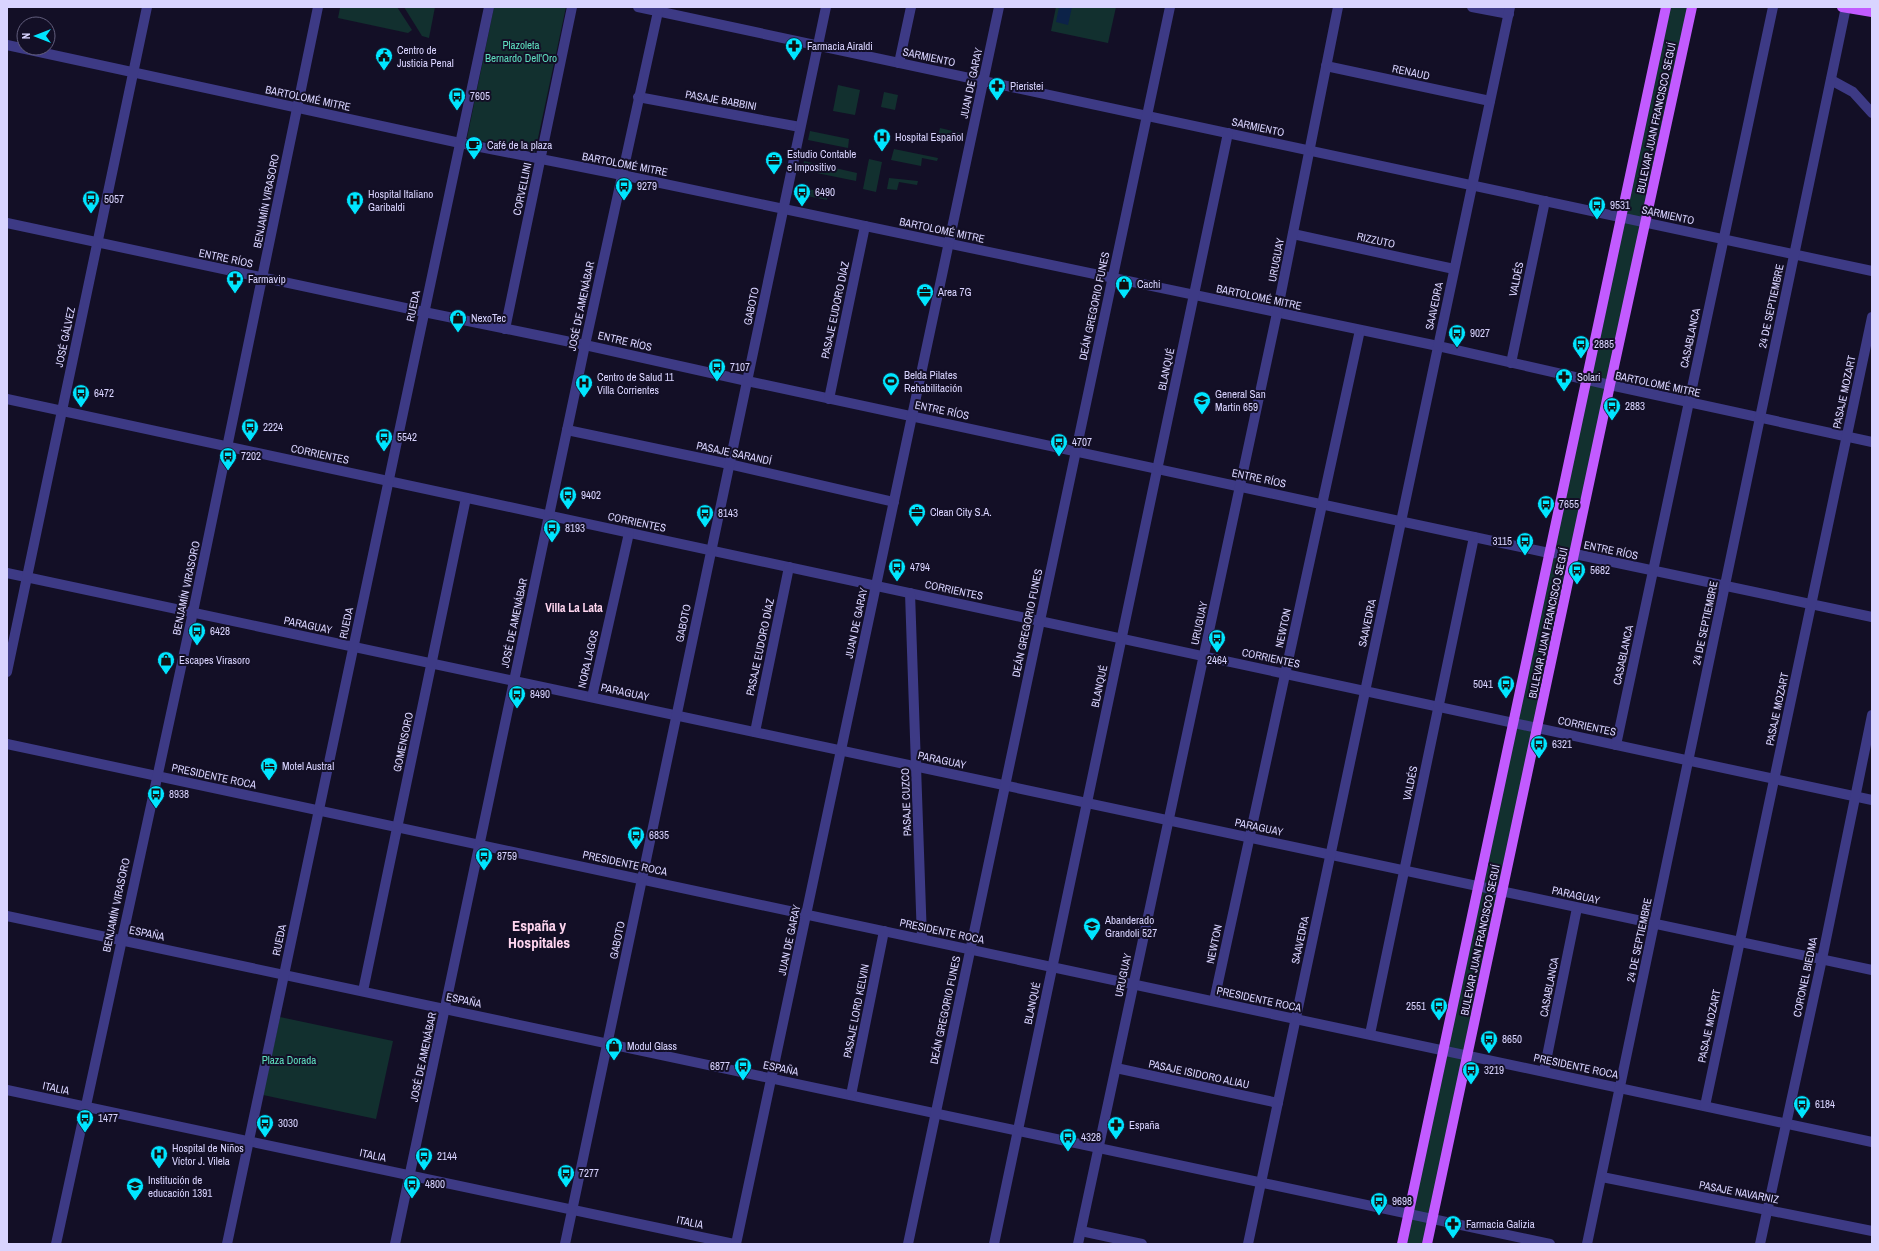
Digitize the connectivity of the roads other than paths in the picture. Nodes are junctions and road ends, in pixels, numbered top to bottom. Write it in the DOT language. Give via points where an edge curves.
graph roads {
  1 [pos="147,7"];
  2 [pos="318,7"];
  3 [pos="489,7"];
  4 [pos="572,7"];
  5 [pos="638,7"];
  6 [pos="826,7"];
  7 [pos="911,7"];
  8 [pos="999,7"];
  9 [pos="1170,7"];
  10 [pos="1338,7"];
  11 [pos="1472,7"];
  12 [pos="1666,7"];
  13 [pos="1692,7"];
  14 [pos="1773,7"];
  15 [pos="1842,7"];
  16 [pos="1846,7"];
  17 [pos="658,9"];
  18 [pos="1509,11"];
  19 [pos="1872,12"];
  20 [pos="7,45"];
  21 [pos="818,46"];
  22 [pos="899,63"];
  23 [pos="1326,66"];
  24 [pos="133,72"];
  25 [pos="1831,80"];
  26 [pos="984,81"];
  27 [pos="638,97"];
  28 [pos="1490,101"];
  29 [pos="296,108"];
  30 [pos="1872,113"];
  31 [pos="1147,116"];
  32 [pos="800,127"];
  33 [pos="1228,133"];
  34 [pos="460,144"];
  35 [pos="1309,150"];
  36 [pos="540,159"];
  37 [pos="622,175"];
  38 [pos="1472,185"];
  39 [pos="1545,201"];
  40 [pos="784,209"];
  41 [pos="1621,217"];
  42 [pos="1646,222"];
  43 [pos="7,223"];
  44 [pos="865,226"];
  45 [pos="1293,234"];
  46 [pos="1723,239"];
  47 [pos="97,242"];
  48 [pos="949,244"];
  49 [pos="1794,254"];
  50 [pos="1454,269"];
  51 [pos="1872,271"];
  52 [pos="262,278"];
  53 [pos="1112,278"];
  54 [pos="1193,295"];
  55 [pos="424,312"];
  56 [pos="1277,312"];
  57 [pos="1872,317"];
  58 [pos="505,329"];
  59 [pos="1360,330"];
  60 [pos="585,345"];
  61 [pos="1438,346"];
  62 [pos="1511,363"];
  63 [pos="1586,380"];
  64 [pos="747,381"];
  65 [pos="1610,385"];
  66 [pos="7,399"];
  67 [pos="829,399"];
  68 [pos="1688,402"];
  69 [pos="62,411"];
  70 [pos="913,417"];
  71 [pos="1760,418"];
  72 [pos="567,430"];
  73 [pos="1847,437"];
  74 [pos="1872,442"];
  75 [pos="228,446"];
  76 [pos="1076,451"];
  77 [pos="729,464"];
  78 [pos="1157,469"];
  79 [pos="388,481"];
  80 [pos="1240,487"];
  81 [pos="466,498"];
  82 [pos="894,502"];
  83 [pos="1322,504"];
  84 [pos="549,516"];
  85 [pos="1401,521"];
  86 [pos="629,533"];
  87 [pos="1474,537"];
  88 [pos="711,550"];
  89 [pos="1549,553"];
  90 [pos="1575,554"];
  91 [pos="789,567"];
  92 [pos="1653,571"];
  93 [pos="7,573"];
  94 [pos="27,577"];
  95 [pos="877,586"];
  96 [pos="1725,586"];
  97 [pos="910,593"];
  98 [pos="1811,605"];
  99 [pos="193,612"];
  100 [pos="1872,617"];
  101 [pos="1040,621"];
  102 [pos="1121,639"];
  103 [pos="354,646"];
  104 [pos="1204,656"];
  105 [pos="432,663"];
  106 [pos="7,672"];
  107 [pos="1285,674"];
  108 [pos="514,681"];
  109 [pos="1365,691"];
  110 [pos="592,697"];
  111 [pos="1438,707"];
  112 [pos="676,715"];
  113 [pos="1872,715"];
  114 [pos="1513,723"];
  115 [pos="1538,728"];
  116 [pos="755,732"];
  117 [pos="7,744"];
  118 [pos="1616,745"];
  119 [pos="842,750"];
  120 [pos="1688,761"];
  121 [pos="917,766"];
  122 [pos="156,776"];
  123 [pos="1774,779"];
  124 [pos="1005,785"];
  125 [pos="1855,796"];
  126 [pos="1872,800"];
  127 [pos="1087,803"];
  128 [pos="319,810"];
  129 [pos="1169,820"];
  130 [pos="398,828"];
  131 [pos="1250,837"];
  132 [pos="480,845"];
  133 [pos="1330,854"];
  134 [pos="1404,870"];
  135 [pos="642,879"];
  136 [pos="1478,885"];
  137 [pos="1503,890"];
  138 [pos="1577,908"];
  139 [pos="807,914"];
  140 [pos="7,916"];
  141 [pos="1654,924"];
  142 [pos="884,931"];
  143 [pos="922,939"];
  144 [pos="121,940"];
  145 [pos="1740,942"];
  146 [pos="970,949"];
  147 [pos="1822,959"];
  148 [pos="1052,967"];
  149 [pos="1872,970"];
  150 [pos="284,974"];
  151 [pos="1134,984"];
  152 [pos="363,991"];
  153 [pos="1214,1001"];
  154 [pos="445,1009"];
  155 [pos="1296,1019"];
  156 [pos="1370,1034"];
  157 [pos="607,1043"];
  158 [pos="1443,1050"];
  159 [pos="1468,1055"];
  160 [pos="1116,1068"];
  161 [pos="1544,1072"];
  162 [pos="772,1078"];
  163 [pos="1620,1088"];
  164 [pos="7,1090"];
  165 [pos="851,1095"];
  166 [pos="1278,1103"];
  167 [pos="85,1106"];
  168 [pos="1705,1106"];
  169 [pos="936,1113"];
  170 [pos="1785,1123"];
  171 [pos="1018,1131"];
  172 [pos="249,1141"];
  173 [pos="1872,1142"];
  174 [pos="1099,1148"];
  175 [pos="410,1175"];
  176 [pos="1602,1177"];
  177 [pos="1261,1183"];
  178 [pos="572,1210"];
  179 [pos="1767,1210"];
  180 [pos="1408,1214"];
  181 [pos="1432,1219"];
  182 [pos="1081,1231"];
  183 [pos="1872,1231"];
  184 [pos="1510,1240"];
  185 [pos="56,1244"];
  186 [pos="227,1244"];
  187 [pos="395,1244"];
  188 [pos="565,1244"];
  189 [pos="735,1244"];
  190 [pos="908,1244"];
  191 [pos="994,1244"];
  192 [pos="1078,1244"];
  193 [pos="1142,1244"];
  194 [pos="1248,1244"];
  195 [pos="1402,1244"];
  196 [pos="1427,1244"];
  197 [pos="1550,1244"];
  198 [pos="1587,1244"];
  199 [pos="1760,1244"];
  1 -- 24 [label="street, JOSÉ GÁLVEZ"];
  2 -- 29 [label="street, BENJAMÍN VIRASORO"];
  3 -- 34 [label="street, RUEDA"];
  4 -- 36 [label="street, CORVELLINI"];
  5 -- 17 [label="street, SARMIENTO"];
  6 -- 21 [label="street, GABOTO"];
  7 -- 22 [label="street"];
  8 -- 26 [label="street, JUAN DE GARAY"];
  9 -- 31 [label="street, DEÁN GREGORIO FUNES"];
  10 -- 23 [label="street, URUGUAY"];
  11 -- 18 [label="street"];
  12 -- 41 [label="main road, BULEVAR JUAN FRANCISCO SEGUÍ"];
  13 -- 42 [label="main road, BULEVAR JUAN FRANCISCO SEGUÍ"];
  14 -- 46 [label="street, CASABLANCA"];
  15 -- 16 [label="main road"];
  16 -- 19 [label="main road"];
  16 -- 25 [label="street, 24 DE SEPTIEMBRE"];
  17 -- 21 [label="street, SARMIENTO"];
  17 -- 27 [label="street, JOSÉ DE AMENÁBAR"];
  18 -- 28 [label="street, SAAVEDRA"];
  20 -- 24 [label="street, BARTOLOMÉ MITRE"];
  21 -- 22 [label="street, SARMIENTO"];
  21 -- 32 [label="street, GABOTO"];
  22 -- 26 [label="street, SARMIENTO"];
  23 -- 28 [label="street, RENAUD"];
  23 -- 35 [label="street, URUGUAY"];
  24 -- 29 [label="street, BARTOLOMÉ MITRE"];
  24 -- 47 [label="street, JOSÉ GÁLVEZ"];
  25 -- 30 [label="street" via="1853,92"];
  25 -- 49 [label="street, 24 DE SEPTIEMBRE"];
  26 -- 31 [label="street, SARMIENTO"];
  26 -- 48 [label="street, JUAN DE GARAY"];
  27 -- 32 [label="street, PASAJE BABBINI"];
  27 -- 37 [label="street, JOSÉ DE AMENÁBAR"];
  28 -- 38 [label="street, SAAVEDRA"];
  29 -- 34 [label="street, BARTOLOMÉ MITRE"];
  29 -- 52 [label="street, BENJAMÍN VIRASORO"];
  31 -- 33 [label="street, SARMIENTO"];
  31 -- 53 [label="street, DEÁN GREGORIO FUNES"];
  32 -- 40 [label="street, GABOTO"];
  33 -- 35 [label="street, SARMIENTO"];
  33 -- 54 [label="street, BLANQUÉ"];
  34 -- 36 [label="street, BARTOLOMÉ MITRE"];
  34 -- 55 [label="street, RUEDA"];
  35 -- 38 [label="street, SARMIENTO"];
  35 -- 45 [label="street, URUGUAY"];
  36 -- 37 [label="street, BARTOLOMÉ MITRE"];
  36 -- 58 [label="street, CORVELLINI"];
  37 -- 40 [label="street, BARTOLOMÉ MITRE"];
  37 -- 60 [label="street, JOSÉ DE AMENÁBAR"];
  38 -- 39 [label="street, SARMIENTO"];
  38 -- 50 [label="street, SAAVEDRA"];
  39 -- 41 [label="street, SARMIENTO"];
  39 -- 62 [label="street, VALDÉS"];
  40 -- 44 [label="street, BARTOLOMÉ MITRE"];
  40 -- 64 [label="street, GABOTO"];
  41 -- 42 [label="street, SARMIENTO"];
  41 -- 63 [label="main road, BULEVAR JUAN FRANCISCO SEGUÍ"];
  42 -- 46 [label="street, SARMIENTO"];
  42 -- 65 [label="main road, BULEVAR JUAN FRANCISCO SEGUÍ"];
  43 -- 47 [label="street, ENTRE RÍOS"];
  44 -- 48 [label="street, BARTOLOMÉ MITRE"];
  44 -- 67 [label="street, PASAJE EUDORO DÍAZ"];
  45 -- 50 [label="street, RIZZUTO"];
  45 -- 56 [label="street, URUGUAY"];
  46 -- 49 [label="street, SARMIENTO"];
  46 -- 68 [label="street, CASABLANCA"];
  47 -- 52 [label="street, ENTRE RÍOS"];
  47 -- 69 [label="street, JOSÉ GÁLVEZ"];
  48 -- 53 [label="street, BARTOLOMÉ MITRE"];
  48 -- 70 [label="street, JUAN DE GARAY"];
  49 -- 51 [label="street, SARMIENTO"];
  49 -- 71 [label="street, 24 DE SEPTIEMBRE"];
  50 -- 61 [label="street, SAAVEDRA"];
  52 -- 55 [label="street, ENTRE RÍOS"];
  52 -- 75 [label="street, BENJAMÍN VIRASORO"];
  53 -- 54 [label="street, BARTOLOMÉ MITRE"];
  53 -- 76 [label="street, DEÁN GREGORIO FUNES"];
  54 -- 56 [label="street, BARTOLOMÉ MITRE"];
  54 -- 78 [label="street, BLANQUÉ"];
  55 -- 58 [label="street, ENTRE RÍOS"];
  55 -- 79 [label="street, RUEDA"];
  56 -- 59 [label="street, BARTOLOMÉ MITRE"];
  56 -- 80 [label="street, URUGUAY"];
  57 -- 73 [label="street, PASAJE MOZART"];
  58 -- 60 [label="street, ENTRE RÍOS"];
  59 -- 61 [label="street, BARTOLOMÉ MITRE"];
  59 -- 83 [label="street, NEWTON"];
  60 -- 64 [label="street, ENTRE RÍOS"];
  60 -- 72 [label="street, JOSÉ DE AMENÁBAR"];
  61 -- 62 [label="street, BARTOLOMÉ MITRE"];
  61 -- 85 [label="street, SAAVEDRA"];
  62 -- 63 [label="street, BARTOLOMÉ MITRE"];
  63 -- 65 [label="street, BARTOLOMÉ MITRE"];
  63 -- 89 [label="main road, BULEVAR JUAN FRANCISCO SEGUÍ"];
  64 -- 67 [label="street, ENTRE RÍOS"];
  64 -- 77 [label="street, GABOTO"];
  65 -- 68 [label="street, BARTOLOMÉ MITRE"];
  65 -- 90 [label="main road, BULEVAR JUAN FRANCISCO SEGUÍ"];
  66 -- 69 [label="street, CORRIENTES"];
  67 -- 70 [label="street, ENTRE RÍOS"];
  68 -- 71 [label="street, BARTOLOMÉ MITRE"];
  68 -- 92 [label="street, CASABLANCA"];
  69 -- 75 [label="street, CORRIENTES"];
  69 -- 94 [label="street, JOSÉ GÁLVEZ"];
  70 -- 76 [label="street, ENTRE RÍOS"];
  70 -- 82 [label="street, JUAN DE GARAY"];
  71 -- 73 [label="street, BARTOLOMÉ MITRE"];
  71 -- 96 [label="street, 24 DE SEPTIEMBRE"];
  72 -- 77 [label="street, PASAJE SARANDÍ"];
  72 -- 84 [label="street, JOSÉ DE AMENÁBAR"];
  73 -- 74 [label="street, BARTOLOMÉ MITRE"];
  73 -- 98 [label="street, PASAJE MOZART"];
  75 -- 79 [label="street, CORRIENTES"];
  75 -- 99 [label="street, BENJAMÍN VIRASORO"];
  76 -- 78 [label="street, ENTRE RÍOS"];
  76 -- 101 [label="street, DEÁN GREGORIO FUNES"];
  77 -- 82 [label="street, PASAJE SARANDÍ"];
  77 -- 88 [label="street, GABOTO"];
  78 -- 80 [label="street, ENTRE RÍOS"];
  78 -- 102 [label="street, BLANQUÉ"];
  79 -- 81 [label="street, CORRIENTES"];
  79 -- 103 [label="street, RUEDA"];
  80 -- 83 [label="street, ENTRE RÍOS"];
  80 -- 104 [label="street, URUGUAY"];
  81 -- 84 [label="street, CORRIENTES"];
  81 -- 105 [label="street, GOMENSORO"];
  82 -- 95 [label="street, JUAN DE GARAY"];
  83 -- 85 [label="street, ENTRE RÍOS"];
  83 -- 107 [label="street, NEWTON"];
  84 -- 86 [label="street, CORRIENTES"];
  84 -- 108 [label="street, JOSÉ DE AMENÁBAR"];
  85 -- 87 [label="street, ENTRE RÍOS"];
  85 -- 109 [label="street, SAAVEDRA"];
  86 -- 88 [label="street, CORRIENTES"];
  86 -- 110 [label="street, NORA LAGOS"];
  87 -- 89 [label="street, ENTRE RÍOS"];
  87 -- 111 [label="street, VALDÉS"];
  88 -- 91 [label="street, CORRIENTES"];
  88 -- 112 [label="street, GABOTO"];
  89 -- 90 [label="street, ENTRE RÍOS"];
  89 -- 114 [label="main road, BULEVAR JUAN FRANCISCO SEGUÍ"];
  90 -- 92 [label="street, ENTRE RÍOS"];
  90 -- 115 [label="main road, BULEVAR JUAN FRANCISCO SEGUÍ"];
  91 -- 95 [label="street, CORRIENTES"];
  91 -- 116 [label="street, PASAJE EUDORO DÍAZ"];
  92 -- 96 [label="street, ENTRE RÍOS"];
  92 -- 118 [label="street, CASABLANCA"];
  93 -- 94 [label="street, PARAGUAY"];
  94 -- 99 [label="street, PARAGUAY"];
  94 -- 106 [label="street, JOSÉ GÁLVEZ"];
  95 -- 97 [label="street, CORRIENTES"];
  95 -- 119 [label="street, JUAN DE GARAY"];
  96 -- 98 [label="street, ENTRE RÍOS"];
  96 -- 120 [label="street, 24 DE SEPTIEMBRE"];
  97 -- 101 [label="street, CORRIENTES"];
  97 -- 121 [label="street, PASAJE CUZCO"];
  98 -- 100 [label="street, ENTRE RÍOS"];
  98 -- 123 [label="street, PASAJE MOZART"];
  99 -- 103 [label="street, PARAGUAY"];
  99 -- 122 [label="street, BENJAMÍN VIRASORO"];
  101 -- 102 [label="street, CORRIENTES"];
  101 -- 124 [label="street, DEÁN GREGORIO FUNES"];
  102 -- 104 [label="street, CORRIENTES"];
  102 -- 127 [label="street, BLANQUÉ"];
  103 -- 105 [label="street, PARAGUAY"];
  103 -- 128 [label="street, RUEDA"];
  104 -- 107 [label="street, CORRIENTES"];
  104 -- 129 [label="street, URUGUAY"];
  105 -- 108 [label="street, PARAGUAY"];
  105 -- 130 [label="street, GOMENSORO"];
  107 -- 109 [label="street, CORRIENTES"];
  107 -- 131 [label="street, NEWTON"];
  108 -- 110 [label="street, PARAGUAY"];
  108 -- 132 [label="street, JOSÉ DE AMENÁBAR"];
  109 -- 111 [label="street, CORRIENTES"];
  109 -- 133 [label="street, SAAVEDRA"];
  110 -- 112 [label="street, PARAGUAY"];
  111 -- 114 [label="street, CORRIENTES"];
  111 -- 134 [label="street, VALDÉS"];
  112 -- 116 [label="street, PARAGUAY"];
  112 -- 135 [label="street, GABOTO"];
  113 -- 125 [label="street, CORONEL BIEDMA"];
  114 -- 115 [label="street, CORRIENTES"];
  114 -- 136 [label="main road, BULEVAR JUAN FRANCISCO SEGUÍ"];
  115 -- 118 [label="street, CORRIENTES"];
  115 -- 137 [label="main road, BULEVAR JUAN FRANCISCO SEGUÍ"];
  116 -- 119 [label="street, PARAGUAY"];
  117 -- 122 [label="street, PRESIDENTE ROCA"];
  118 -- 120 [label="street, CORRIENTES"];
  119 -- 121 [label="street, PARAGUAY"];
  119 -- 139 [label="street, JUAN DE GARAY"];
  120 -- 123 [label="street, CORRIENTES"];
  120 -- 141 [label="street, 24 DE SEPTIEMBRE"];
  121 -- 124 [label="street, PARAGUAY"];
  121 -- 143 [label="street, PASAJE CUZCO"];
  122 -- 128 [label="street, PRESIDENTE ROCA"];
  122 -- 144 [label="street, BENJAMÍN VIRASORO"];
  123 -- 125 [label="street, CORRIENTES"];
  123 -- 145 [label="street, PASAJE MOZART"];
  124 -- 127 [label="street, PARAGUAY"];
  124 -- 146 [label="street, DEÁN GREGORIO FUNES"];
  125 -- 126 [label="street, CORRIENTES"];
  125 -- 147 [label="street, CORONEL BIEDMA"];
  127 -- 129 [label="street, PARAGUAY"];
  127 -- 148 [label="street, BLANQUÉ"];
  128 -- 130 [label="street, PRESIDENTE ROCA"];
  128 -- 150 [label="street, RUEDA"];
  129 -- 131 [label="street, PARAGUAY"];
  129 -- 151 [label="street, URUGUAY"];
  130 -- 132 [label="street, PRESIDENTE ROCA"];
  130 -- 152 [label="street, GOMENSORO"];
  131 -- 133 [label="street, PARAGUAY"];
  131 -- 153 [label="street, NEWTON"];
  132 -- 135 [label="street, PRESIDENTE ROCA"];
  132 -- 154 [label="street, JOSÉ DE AMENÁBAR"];
  133 -- 134 [label="street, PARAGUAY"];
  133 -- 155 [label="street, SAAVEDRA"];
  134 -- 136 [label="street, PARAGUAY"];
  134 -- 156 [label="street, VALDÉS"];
  135 -- 139 [label="street, PRESIDENTE ROCA"];
  135 -- 157 [label="street, GABOTO"];
  136 -- 137 [label="street, PARAGUAY"];
  136 -- 158 [label="main road, BULEVAR JUAN FRANCISCO SEGUÍ"];
  137 -- 138 [label="street, PARAGUAY"];
  137 -- 159 [label="main road, BULEVAR JUAN FRANCISCO SEGUÍ"];
  138 -- 141 [label="street, PARAGUAY"];
  138 -- 161 [label="street, CASABLANCA"];
  139 -- 142 [label="street, PRESIDENTE ROCA"];
  139 -- 162 [label="street, JUAN DE GARAY"];
  140 -- 144 [label="street, ESPAÑA"];
  141 -- 145 [label="street, PARAGUAY"];
  141 -- 163 [label="street, 24 DE SEPTIEMBRE"];
  142 -- 143 [label="street, PRESIDENTE ROCA"];
  142 -- 165 [label="street, PASAJE LORD KELVIN"];
  143 -- 146 [label="street, PRESIDENTE ROCA"];
  144 -- 150 [label="street, ESPAÑA"];
  144 -- 167 [label="street, BENJAMÍN VIRASORO"];
  145 -- 147 [label="street, PARAGUAY"];
  145 -- 168 [label="street, PASAJE MOZART"];
  146 -- 148 [label="street, PRESIDENTE ROCA"];
  146 -- 169 [label="street, DEÁN GREGORIO FUNES"];
  147 -- 149 [label="street, PARAGUAY"];
  147 -- 170 [label="street, CORONEL BIEDMA"];
  148 -- 151 [label="street, PRESIDENTE ROCA"];
  148 -- 171 [label="street, BLANQUÉ"];
  150 -- 152 [label="street, ESPAÑA"];
  150 -- 172 [label="street, RUEDA"];
  151 -- 153 [label="street, PRESIDENTE ROCA"];
  151 -- 160 [label="street, URUGUAY"];
  152 -- 154 [label="street, ESPAÑA"];
  153 -- 155 [label="street, PRESIDENTE ROCA"];
  154 -- 157 [label="street, ESPAÑA"];
  154 -- 175 [label="street, JOSÉ DE AMENÁBAR"];
  155 -- 156 [label="street, PRESIDENTE ROCA"];
  155 -- 166 [label="street, SAAVEDRA"];
  156 -- 158 [label="street, PRESIDENTE ROCA"];
  157 -- 162 [label="street, ESPAÑA"];
  157 -- 178 [label="street, GABOTO"];
  158 -- 159 [label="street, PRESIDENTE ROCA"];
  158 -- 180 [label="main road, BULEVAR JUAN FRANCISCO SEGUÍ"];
  159 -- 161 [label="street, PRESIDENTE ROCA"];
  159 -- 181 [label="main road, BULEVAR JUAN FRANCISCO SEGUÍ"];
  160 -- 166 [label="street, PASAJE ISIDORO ALIAU"];
  160 -- 174 [label="street, URUGUAY"];
  161 -- 163 [label="street, PRESIDENTE ROCA"];
  162 -- 165 [label="street, ESPAÑA"];
  162 -- 189 [label="street, JUAN DE GARAY"];
  163 -- 168 [label="street, PRESIDENTE ROCA"];
  163 -- 176 [label="street, 24 DE SEPTIEMBRE"];
  164 -- 167 [label="street, ITALIA"];
  165 -- 169 [label="street, ESPAÑA"];
  166 -- 177 [label="street, SAAVEDRA"];
  167 -- 172 [label="street, ITALIA"];
  167 -- 185 [label="street, BENJAMÍN VIRASORO"];
  168 -- 170 [label="street, PRESIDENTE ROCA"];
  169 -- 171 [label="street, ESPAÑA"];
  169 -- 190 [label="street, DEÁN GREGORIO FUNES"];
  170 -- 173 [label="street, PRESIDENTE ROCA"];
  170 -- 179 [label="street, CORONEL BIEDMA"];
  171 -- 174 [label="street, ESPAÑA"];
  171 -- 191 [label="street, BLANQUÉ"];
  172 -- 175 [label="street, ITALIA"];
  172 -- 186 [label="street, RUEDA"];
  174 -- 177 [label="street, ESPAÑA"];
  174 -- 182 [label="street, URUGUAY"];
  175 -- 178 [label="street, ITALIA"];
  175 -- 187 [label="street, JOSÉ DE AMENÁBAR"];
  176 -- 179 [label="street, PASAJE NAVARNIZ"];
  176 -- 198 [label="street, 24 DE SEPTIEMBRE"];
  177 -- 180 [label="street, ESPAÑA"];
  177 -- 194 [label="street, SAAVEDRA"];
  178 -- 188 [label="street, GABOTO"];
  178 -- 189 [label="street, ITALIA"];
  179 -- 183 [label="street, PASAJE NAVARNIZ"];
  179 -- 199 [label="street, CORONEL BIEDMA"];
  180 -- 181 [label="street, ESPAÑA"];
  180 -- 195 [label="main road, BULEVAR JUAN FRANCISCO SEGUÍ"];
  181 -- 184 [label="street, ESPAÑA"];
  181 -- 196 [label="main road, BULEVAR JUAN FRANCISCO SEGUÍ"];
  182 -- 192 [label="street, URUGUAY"];
  182 -- 193 [label="street"];
  184 -- 197 [label="street, ESPAÑA"];
}
